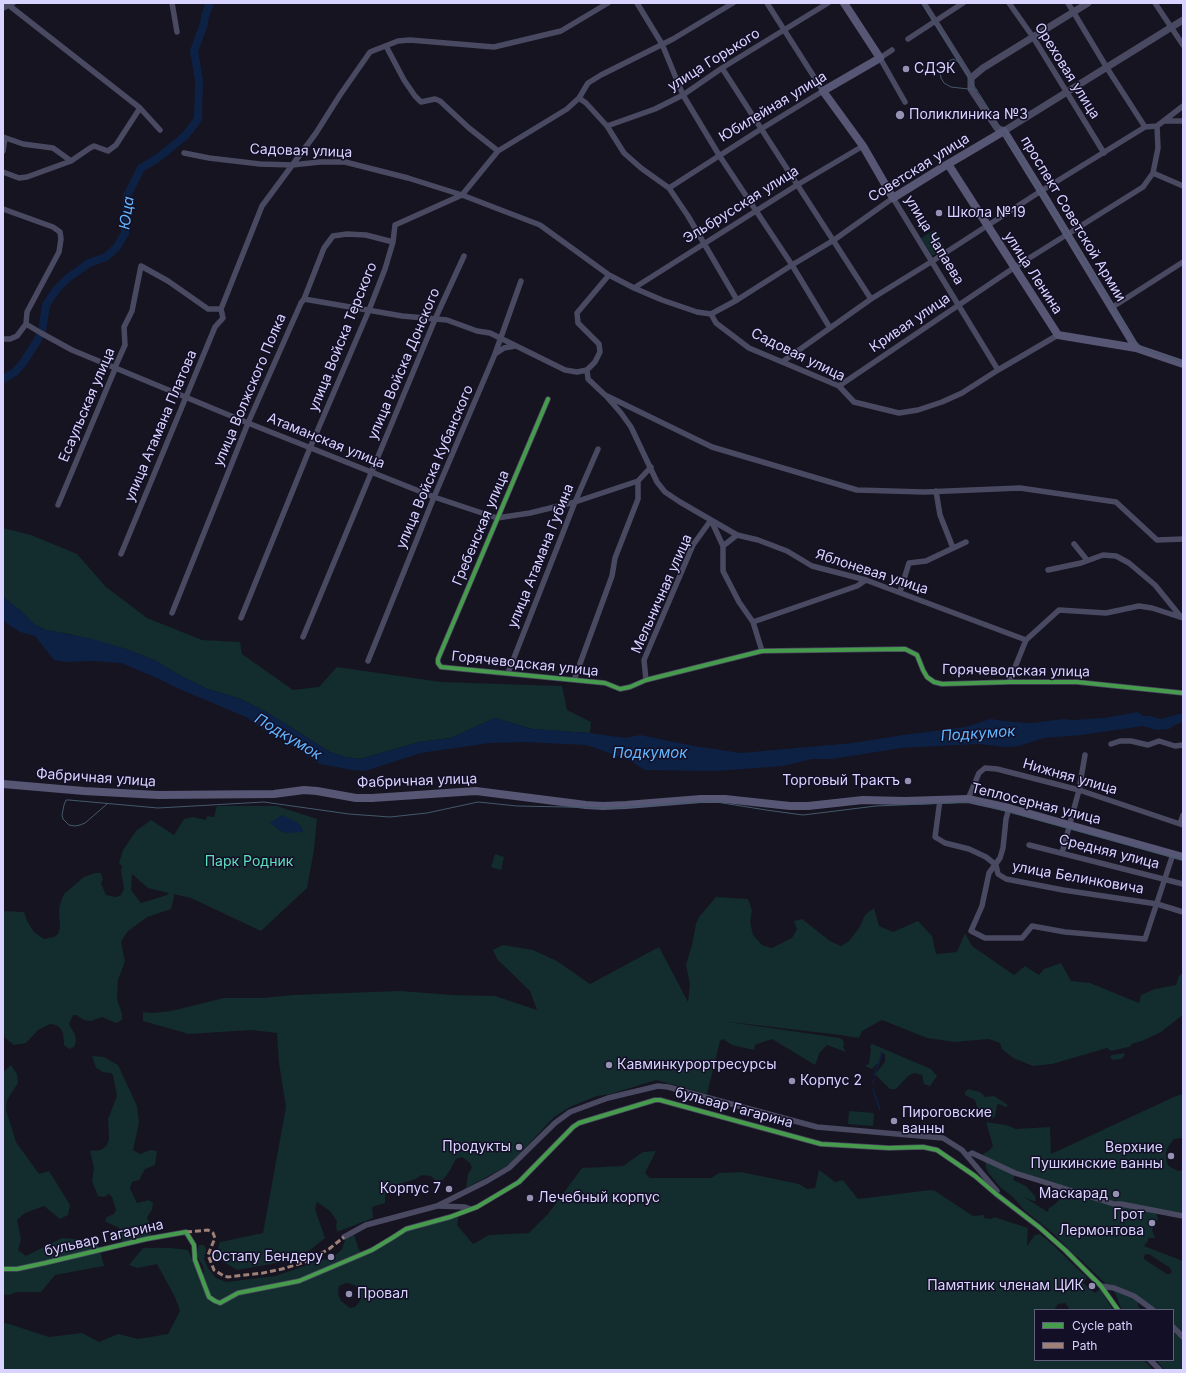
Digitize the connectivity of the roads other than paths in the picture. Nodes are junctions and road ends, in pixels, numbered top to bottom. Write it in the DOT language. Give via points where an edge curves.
graph roads {
  1 [pos="172,3"];
  2 [pos="608,3"];
  3 [pos="637,3"];
  4 [pos="733,3"];
  5 [pos="767,3"];
  6 [pos="828,3"];
  7 [pos="844,3"];
  8 [pos="924,3"];
  9 [pos="963,3"];
  10 [pos="1009,3"];
  11 [pos="1068,3"];
  12 [pos="1088,3"];
  13 [pos="1155,3"];
  14 [pos="10,4"];
  15 [pos="3,8"];
  16 [pos="1074,12"];
  17 [pos="1183,20"];
  18 [pos="936,22"];
  19 [pos="1171,28"];
  20 [pos="784,30"];
  21 [pos="177,32"];
  22 [pos="1033,37"];
  23 [pos="908,39"];
  24 [pos="662,44"];
  25 [pos="386,46"];
  26 [pos="1183,46"];
  27 [pos="892,50"];
  28 [pos="880,58"];
  29 [pos="722,68"];
  30 [pos="1107,68"];
  31 [pos="971,78"];
  32 [pos="823,91"];
  33 [pos="1067,92"];
  34 [pos="683,95"];
  35 [pos="579,98"];
  36 [pos="905,102"];
  37 [pos="1183,106"];
  38 [pos="140,108"];
  39 [pos="1164,121"];
  40 [pos="1183,121"];
  41 [pos="608,126"];
  42 [pos="1157,126"];
  43 [pos="1145,127"];
  44 [pos="761,129"];
  45 [pos="160,130"];
  46 [pos="1004,132"];
  47 [pos="4,138"];
  48 [pos="863,146"];
  49 [pos="3,151"];
  50 [pos="498,151"];
  51 [pos="184,153"];
  52 [pos="1104,153"];
  53 [pos="719,155"];
  54 [pos="71,161"];
  55 [pos="948,164"];
  56 [pos="292,165"];
  57 [pos="3,172"];
  58 [pos="1152,173"];
  59 [pos="797,185"];
  60 [pos="1183,186"];
  61 [pos="669,188"];
  62 [pos="1042,191"];
  63 [pos="462,195"];
  64 [pos="894,198"];
  65 [pos="3,209"];
  66 [pos="755,211"];
  67 [pos="987,226"];
  68 [pos="1067,234"];
  69 [pos="834,240"];
  70 [pos="393,242"];
  71 [pos="704,244"];
  72 [pos="464,256"];
  73 [pos="931,262"];
  74 [pos="1183,262"];
  75 [pos="792,265"];
  76 [pos="1015,267"];
  77 [pos="609,275"];
  78 [pos="521,281"];
  79 [pos="634,288"];
  80 [pos="871,298"];
  81 [pos="304,300"];
  82 [pos="737,300"];
  83 [pos="958,305"];
  84 [pos="1111,308"];
  85 [pos="221,309"];
  86 [pos="369,310"];
  87 [pos="711,314"];
  88 [pos="435,318"];
  89 [pos="26,324"];
  90 [pos="830,328"];
  91 [pos="1058,335"];
  92 [pos="3,338"];
  93 [pos="501,338"];
  94 [pos="514,346"];
  95 [pos="1136,348"];
  96 [pos="495,354"];
  97 [pos="782,362"];
  98 [pos="1183,364"];
  99 [pos="115,368"];
  100 [pos="587,370"];
  101 [pos="998,370"];
  102 [pos="839,386"];
  103 [pos="605,395"];
  104 [pos="186,397"];
  105 [pos="548,399"];
  106 [pos="248,423"];
  107 [pos="310,448"];
  108 [pos="598,449"];
  109 [pos="651,467"];
  110 [pos="372,472"];
  111 [pos="638,481"];
  112 [pos="936,491"];
  113 [pos="434,497"];
  114 [pos="575,502"];
  115 [pos="58,505"];
  116 [pos="496,518"];
  117 [pos="711,520"];
  118 [pos="737,535"];
  119 [pos="1183,538"];
  120 [pos="966,542"];
  121 [pos="1074,544"];
  122 [pos="723,546"];
  123 [pos="953,548"];
  124 [pos="121,554"];
  125 [pos="1087,560"];
  126 [pos="1048,570"];
  127 [pos="866,580"];
  128 [pos="900,592"];
  129 [pos="172,612"];
  130 [pos="241,618"];
  131 [pos="1182,618"];
  132 [pos="752,622"];
  133 [pos="303,637"];
  134 [pos="1026,640"];
  135 [pos="762,651"];
  136 [pos="368,661"];
  137 [pos="441,667"];
  138 [pos="508,673"];
  139 [pos="574,680"];
  140 [pos="646,680"];
  141 [pos="1009,682"];
  142 [pos="1183,693"];
  143 [pos="1111,744"];
  144 [pos="1183,745"];
  145 [pos="1085,756"];
  146 [pos="3,784"];
  147 [pos="1079,790"];
  148 [pos="968,799"];
  149 [pos="940,800"];
  150 [pos="808,806"];
  151 [pos="1009,808"];
  152 [pos="1183,815"];
  153 [pos="1182,824"];
  154 [pos="1070,825"];
  155 [pos="1029,845"];
  156 [pos="1062,853"];
  157 [pos="1173,854"];
  158 [pos="1183,857"];
  159 [pos="996,865"];
  160 [pos="1165,879"];
  161 [pos="1183,884"];
  162 [pos="1157,904"];
  163 [pos="1183,912"];
  164 [pos="967,1156"];
  165 [pos="1009,1204"];
  166 [pos="437,1206"];
  167 [pos="472,1209"];
  168 [pos="1183,1216"];
  169 [pos="344,1237"];
  170 [pos="3,1270"];
  171 [pos="1101,1286"];
  172 [pos="1117,1309"];
  173 [pos="1151,1309"];
  174 [pos="1174,1328"];
  175 [pos="1183,1337"];
  176 [pos="1151,1361"];
  177 [pos="1160,1370"];
  1 -- 21 [label="street"];
  2 -- 25 [label="street" via="562,31 494,47 410,40"];
  3 -- 24 [label="street"];
  4 -- 24 [label="street"];
  5 -- 20 [label="street, улица Чапаева"];
  6 -- 20 [label="street, улица Горького"];
  7 -- 28 [label="main road"];
  8 -- 18 [label="street, проспект Советской Армии"];
  9 -- 18 [label="street"];
  10 -- 22 [label="street, Ореховая улица"];
  11 -- 16 [label="street"];
  12 -- 16 [label="street"];
  13 -- 19 [label="street"];
  14 -- 15 [label="street"];
  14 -- 38 [label="street"];
  16 -- 22 [label="street"];
  16 -- 30 [label="street"];
  17 -- 19 [label="street, Советская улица"];
  18 -- 23 [label="street"];
  18 -- 31 [label="street, проспект Советской Армии"];
  19 -- 26 [label="street"];
  19 -- 30 [label="street, Советская улица"];
  20 -- 29 [label="street, улица Горького"];
  20 -- 32 [label="street, улица Чапаева"];
  22 -- 31 [label="street"];
  22 -- 33 [label="street, Ореховая улица"];
  24 -- 34 [label="street"];
  24 -- 35 [label="street" via="600,75 588,84"];
  25 -- 50 [label="street" via="404,80 421,102 435,99 440,101"];
  25 -- 56 [label="street" via="370,52"];
  27 -- 28 [label="street, Юбилейная улица"];
  28 -- 32 [label="main road, Юбилейная улица"];
  28 -- 36 [label="street"];
  29 -- 34 [label="street, улица Горького"];
  29 -- 44 [label="street"];
  30 -- 33 [label="street, Советская улица"];
  30 -- 43 [label="street"];
  31 -- 46 [label="street, проспект Советской Армии" via="971,90 997,128"];
  32 -- 44 [label="street, Юбилейная улица"];
  32 -- 48 [label="main road, улица Чапаева"];
  33 -- 46 [label="street, Советская улица"];
  33 -- 52 [label="street, Ореховая улица"];
  34 -- 41 [label="street, улица Горького" via="655,109"];
  34 -- 53 [label="street"];
  35 -- 41 [label="street"];
  35 -- 50 [label="street" via="567,109"];
  37 -- 39 [label="street"];
  38 -- 45 [label="street"];
  38 -- 54 [label="street" via="116,145 108,150 94,146"];
  39 -- 40 [label="street"];
  39 -- 42 [label="street"];
  41 -- 61 [label="street" via="624,153"];
  42 -- 43 [label="street"];
  42 -- 58 [label="street, Кривая улица" via="1158,148"];
  43 -- 52 [label="street"];
  44 -- 53 [label="street, Юбилейная улица"];
  44 -- 59 [label="street"];
  46 -- 55 [label="main road, Советская улица"];
  46 -- 62 [label="main road, проспект Советской Армии"];
  47 -- 49 [label="street"];
  47 -- 54 [label="street" via="23,144 53,148"];
  48 -- 59 [label="street, Эльбрусская улица"];
  48 -- 64 [label="main road, улица Чапаева"];
  50 -- 63 [label="street"];
  51 -- 56 [label="street, Садовая улица" via="209,158"];
  52 -- 62 [label="street"];
  53 -- 61 [label="street, Юбилейная улица"];
  53 -- 66 [label="street"];
  54 -- 57 [label="street" via="27,177 19,178"];
  55 -- 64 [label="main road, Советская улица"];
  55 -- 67 [label="main road, улица Ленина"];
  56 -- 63 [label="street, Садовая улица" via="345,162"];
  56 -- 85 [label="street" via="262,206"];
  58 -- 60 [label="street"];
  58 -- 68 [label="street, Кривая улица" via="1144,187"];
  59 -- 66 [label="street, Эльбрусская улица"];
  59 -- 69 [label="street"];
  61 -- 71 [label="street"];
  62 -- 67 [label="street"];
  62 -- 68 [label="main road, проспект Советской Армии"];
  63 -- 70 [label="street" via="395,225"];
  63 -- 77 [label="street, Садовая улица" via="540,225"];
  64 -- 69 [label="street, Советская улица"];
  64 -- 73 [label="street, улица Чапаева"];
  65 -- 89 [label="street" via="53,227 60,232 59,252 27,312"];
  66 -- 71 [label="street, Эльбрусская улица"];
  66 -- 75 [label="street"];
  67 -- 73 [label="street"];
  67 -- 76 [label="main road, улица Ленина"];
  68 -- 76 [label="street, Кривая улица"];
  68 -- 84 [label="main road, проспект Советской Армии"];
  69 -- 75 [label="street, Советская улица"];
  69 -- 80 [label="street"];
  70 -- 81 [label="street, улица Волжского Полка" via="360,235 333,236 324,248"];
  70 -- 86 [label="street, улица Войска Терского"];
  71 -- 79 [label="street, Эльбрусская улица"];
  71 -- 82 [label="street"];
  72 -- 88 [label="street, улица Войска Донского"];
  73 -- 80 [label="street"];
  73 -- 83 [label="street, улица Чапаева"];
  74 -- 84 [label="street"];
  75 -- 82 [label="street, Советская улица"];
  75 -- 90 [label="street"];
  76 -- 83 [label="street, Кривая улица"];
  76 -- 91 [label="main road, улица Ленина"];
  77 -- 79 [label="street, Садовая улица"];
  77 -- 100 [label="street" via="577,313 578,323 599,344 600,352"];
  78 -- 93 [label="street, улица Войска Кубанского"];
  79 -- 87 [label="street, Садовая улица" via="697,312"];
  80 -- 90 [label="street"];
  81 -- 86 [label="street"];
  81 -- 106 [label="street, улица Волжского Полка" via="300,303"];
  82 -- 87 [label="street, Советская улица"];
  83 -- 101 [label="street, улица Чапаева"];
  83 -- 102 [label="street, Кривая улица"];
  84 -- 95 [label="main road, проспект Советской Армии"];
  85 -- 99 [label="street, Есаульская улица" via="208,310 168,281 141,266 132,311 124,327 125,345"];
  85 -- 104 [label="street, улица Атамана Платова" via="223,318 215,327"];
  86 -- 88 [label="street"];
  86 -- 107 [label="street, улица Войска Терского"];
  87 -- 97 [label="street, Садовая улица" via="716,323 749,348"];
  88 -- 93 [label="street"];
  88 -- 110 [label="street, улица Войска Донского"];
  89 -- 92 [label="street" via="17,336"];
  89 -- 99 [label="street, Атаманская улица" via="72,350"];
  90 -- 97 [label="street"];
  91 -- 95 [label="main road"];
  91 -- 101 [label="street, Садовая улица"];
  93 -- 94 [label="street"];
  93 -- 96 [label="street, улица Войска Кубанского"];
  94 -- 96 [label="street" via="504,348"];
  94 -- 100 [label="street" via="565,370"];
  95 -- 98 [label="main road"];
  96 -- 113 [label="street, улица Войска Кубанского"];
  97 -- 102 [label="street, Садовая улица"];
  99 -- 104 [label="street, Атаманская улица"];
  99 -- 115 [label="street, Есаульская улица"];
  100 -- 103 [label="street, Яблоневая улица" via="588,378"];
  101 -- 102 [label="street, Садовая улица" via="962,393 942,402 899,413 854,402"];
  103 -- 109 [label="street, Яблоневая улица" via="631,427"];
  103 -- 112 [label="street" via="712,447 823,481 857,490"];
  104 -- 106 [label="street, Атаманская улица"];
  104 -- 124 [label="street, улица Атамана Платова"];
  105 -- 116 [label="street, Гребенская улица"];
  106 -- 107 [label="street, Атаманская улица"];
  106 -- 129 [label="street, улица Волжского Полка"];
  107 -- 110 [label="street, Атаманская улица"];
  107 -- 130 [label="street, улица Войска Терского"];
  108 -- 114 [label="street, улица Атамана Губина"];
  109 -- 111 [label="street, Атаманская улица"];
  109 -- 117 [label="street, Яблоневая улица" via="665,492"];
  110 -- 113 [label="street, Атаманская улица"];
  110 -- 133 [label="street, улица Войска Донского"];
  111 -- 114 [label="street, Атаманская улица"];
  111 -- 139 [label="street" via="638,499 615,558 612,576"];
  112 -- 119 [label="street" via="1020,488 1116,502 1157,540"];
  112 -- 123 [label="street" via="940,515"];
  113 -- 116 [label="street, Атаманская улица"];
  113 -- 136 [label="street, улица Войска Кубанского"];
  114 -- 116 [label="street, Атаманская улица"];
  114 -- 138 [label="street, улица Атамана Губина"];
  116 -- 137 [label="street, Гребенская улица" via="438,659"];
  117 -- 118 [label="street, Яблоневая улица"];
  117 -- 122 [label="street"];
  117 -- 140 [label="street, Мельничная улица" via="693,545 644,660"];
  118 -- 122 [label="street"];
  118 -- 127 [label="street, Яблоневая улица" via="787,551 812,566"];
  120 -- 123 [label="street"];
  121 -- 125 [label="street"];
  122 -- 132 [label="street" via="723,571"];
  123 -- 128 [label="street" via="926,561 909,563"];
  125 -- 126 [label="street"];
  125 -- 131 [label="street" via="1116,556 1129,563 1155,585"];
  127 -- 128 [label="street, Яблоневая улица"];
  127 -- 132 [label="street" via="857,586"];
  128 -- 134 [label="street, Яблоневая улица"];
  131 -- 134 [label="street" via="1139,606 1106,613 1059,610"];
  132 -- 135 [label="street"];
  134 -- 141 [label="street"];
  135 -- 140 [label="street, Горячеводская улица"];
  135 -- 141 [label="street, Горячеводская улица" via="905,649 917,655 927,677 934,682"];
  137 -- 138 [label="street, Горячеводская улица"];
  138 -- 139 [label="street, Горячеводская улица"];
  139 -- 140 [label="street, Горячеводская улица" via="605,683 620,689"];
  141 -- 142 [label="street, Горячеводская улица" via="1077,682"];
  143 -- 144 [label="street" via="1131,741 1148,745 1159,741 1176,746"];
  145 -- 147 [label="street"];
  146 -- 150 [label="main road, Фабричная улица" via="84,792 158,795 274,794 304,790 372,798 476,791 586,805 725,799"];
  147 -- 148 [label="street, Нижняя улица" via="985,768 979,773"];
  147 -- 153 [label="street, Нижняя улица"];
  147 -- 154 [label="street"];
  148 -- 149 [label="main road, Теплосерная улица"];
  148 -- 151 [label="main road, Теплосерная улица"];
  149 -- 150 [label="main road, Теплосерная улица" via="863,800"];
  149 -- 159 [label="street, улица Белинковича" via="935,837 944,843 969,849"];
  151 -- 154 [label="main road, Теплосерная улица"];
  151 -- 159 [label="street" via="1003,848"];
  152 -- 153 [label="street"];
  154 -- 156 [label="street"];
  154 -- 157 [label="main road, Теплосерная улица"];
  155 -- 156 [label="street, Средняя улица"];
  156 -- 160 [label="street, Средняя улица"];
  157 -- 158 [label="main road, Теплосерная улица"];
  157 -- 160 [label="street"];
  159 -- 162 [label="street, улица Белинковича" via="998,874 1006,879"];
  159 -- 162 [label="street" via="989,873 982,906 971,931 985,938 1022,938 1032,926 1064,932 1145,939"];
  160 -- 161 [label="street, Средняя улица"];
  160 -- 162 [label="street"];
  162 -- 163 [label="street, улица Белинковича"];
  164 -- 165 [label="street, бульвар Гагарина"];
  164 -- 166 [label="street, бульвар Гагарина" via="952,1143 936,1136 818,1127 658,1086 608,1098 570,1112 555,1123 509,1168"];
  164 -- 168 [label="street" via="972,1153 1015,1173 1115,1204"];
  165 -- 167 [label="street, бульвар Гагарина" via="975,1176 932,1148 821,1144 655,1100 574,1126 519,1182"];
  165 -- 171 [label="street, бульвар Гагарина" via="1065,1250"];
  166 -- 167 [label="street, бульвар Гагарина" via="465,1206"];
  166 -- 169 [label="street, бульвар Гагарина" via="366,1225"];
  167 -- 170 [label="street, бульвар Гагарина" via="406,1228 372,1250 299,1281 238,1293 220,1303 209,1297 195,1260 194,1246 186,1232"];
  171 -- 172 [label="street, бульвар Гагарина"];
  171 -- 173 [label="street" via="1114,1288"];
  174 -- 175 [label="street"];
  176 -- 177 [label="street"];
}
